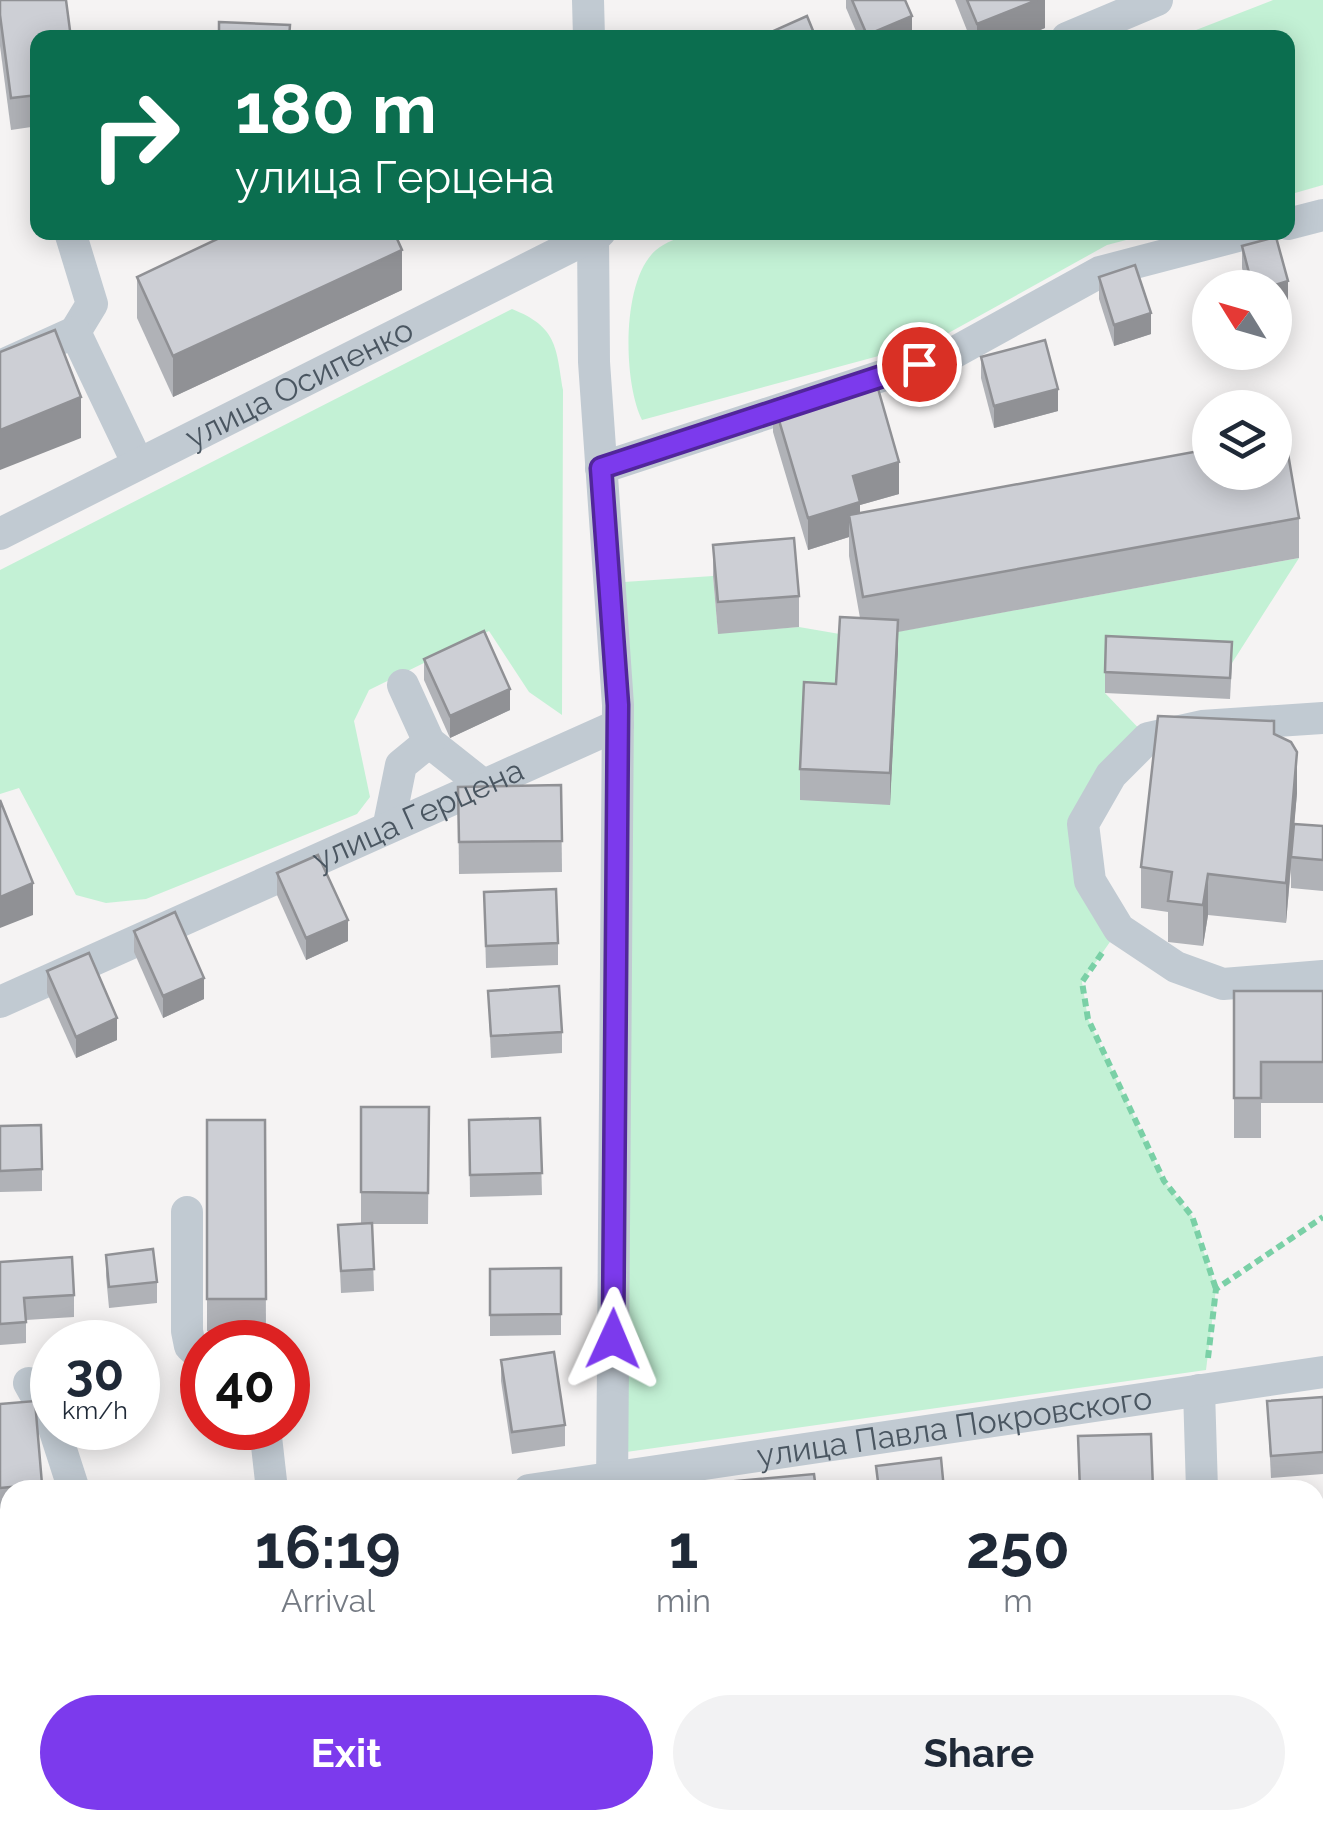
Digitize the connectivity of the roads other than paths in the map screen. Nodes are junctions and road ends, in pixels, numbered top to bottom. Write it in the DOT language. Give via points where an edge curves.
graph roads {
  1 [pos="588,0"];
  2 [pos="1157,0"];
  3 [pos="589,30"];
  4 [pos="1086,30"];
  5 [pos="1323,215"];
  6 [pos="1295,222"];
  7 [pos="72,240"];
  8 [pos="583,240"];
  9 [pos="595,240"];
  10 [pos="1222,240"];
  11 [pos="74,332"];
  12 [pos="0,366"];
  13 [pos="138,464"];
  14 [pos="601,468"];
  15 [pos="0,534"];
  16 [pos="404,686"];
  17 [pos="1323,718"];
  18 [pos="618,726"];
  19 [pos="429,742"];
  20 [pos="482,784"];
  21 [pos="390,824"];
  22 [pos="1323,976"];
  23 [pos="0,1002"];
  24 [pos="186,1212"];
  25 [pos="187,1320"];
  26 [pos="1323,1372"];
  27 [pos="1203,1380"];
  28 [pos="61,1450"];
  29 [pos="267,1450"];
  30 [pos="71,1480"];
  31 [pos="271,1480"];
  32 [pos="612,1480"];
  33 [pos="629,1480"];
  34 [pos="1202,1480"];
  1 -- 3 [label="street"];
  2 -- 4 [label="street"];
  5 -- 6 [label="street"];
  7 -- 11 [label="street" via="92,304"];
  8 -- 13 [label="street, улица Осипенко"];
  9 -- 14 [label="street"];
  10 -- 14 [label="street" via="1100,272 955,352"];
  11 -- 12 [label="street"];
  11 -- 13 [label="street"];
  13 -- 15 [label="street, улица Осипенко"];
  14 -- 18 [label="street"];
  16 -- 19 [label="street"];
  17 -- 22 [label="street" via="1202,726 1148,738 1111,775 1083,824 1090,882 1120,928 1176,967 1223,984"];
  18 -- 20 [label="street, улица Герцена"];
  18 -- 32 [label="street"];
  19 -- 20 [label="street"];
  19 -- 21 [label="street" via="400,765"];
  20 -- 21 [label="street, улица Герцена"];
  21 -- 23 [label="street, улица Герцена"];
  24 -- 25 [label="street"];
  26 -- 27 [label="street, улица Павла Покровского"];
  27 -- 33 [label="street, улица Павла Покровского"];
  27 -- 34 [label="street"];
  28 -- 30 [label="street"];
  29 -- 31 [label="street"];
}
